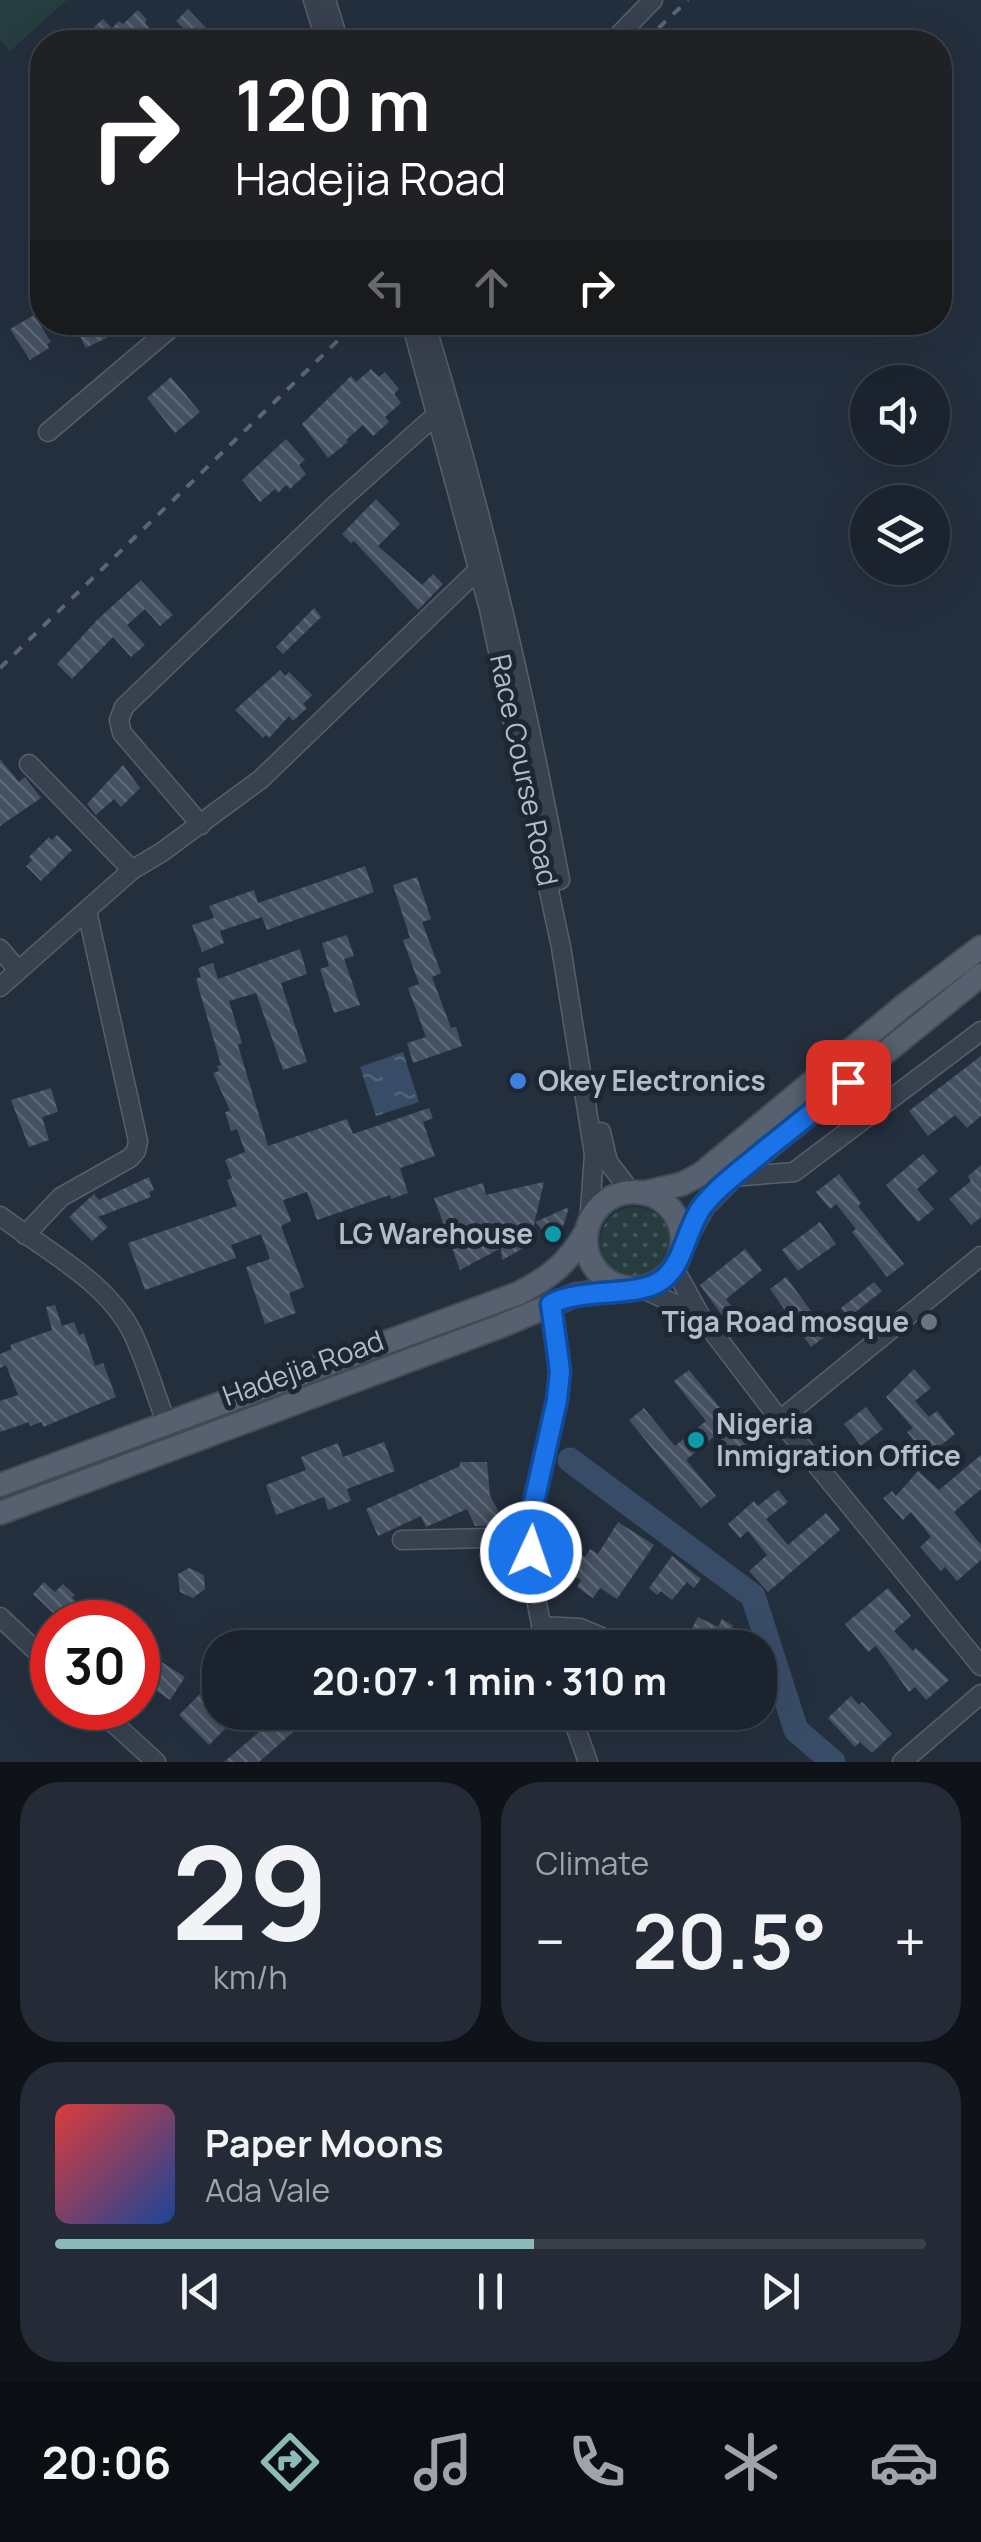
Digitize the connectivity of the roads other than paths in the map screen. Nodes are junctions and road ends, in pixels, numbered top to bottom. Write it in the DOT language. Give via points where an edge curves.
graph roads {
  1 [pos="313,0"];
  2 [pos="326,0"];
  3 [pos="653,0"];
  4 [pos="322,30"];
  5 [pos="335,30"];
  6 [pos="625,30"];
  7 [pos="163,335"];
  8 [pos="414,335"];
  9 [pos="428,335"];
  10 [pos="436,414"];
  11 [pos="48,432"];
  12 [pos="478,570"];
  13 [pos="29,764"];
  14 [pos="201,825"];
  15 [pos="132,870"];
  16 [pos="87,911"];
  17 [pos="981,947"];
  18 [pos="0,949"];
  19 [pos="18,970"];
  20 [pos="981,975"];
  21 [pos="0,987"];
  22 [pos="981,1031"];
  23 [pos="732,1177"];
  24 [pos="637,1193"];
  25 [pos="0,1216"];
  26 [pos="588,1227"];
  27 [pos="26,1235"];
  28 [pos="683,1242"];
  29 [pos="981,1256"];
  30 [pos="674,1268"];
  31 [pos="634,1288"];
  32 [pos="551,1304"];
  33 [pos="700,1315"];
  34 [pos="780,1420"];
  35 [pos="166,1422"];
  36 [pos="0,1485"];
  37 [pos="0,1512"];
  38 [pos="532,1537"];
  39 [pos="402,1540"];
  40 [pos="0,1618"];
  41 [pos="541,1626"];
  42 [pos="542,1630"];
  43 [pos="585,1630"];
  44 [pos="30,1646"];
  45 [pos="981,1666"];
  46 [pos="981,1694"];
  47 [pos="121,1730"];
  48 [pos="576,1730"];
  49 [pos="156,1762"];
  50 [pos="588,1762"];
  51 [pos="902,1762"];
  1 -- 4 [label="street"];
  2 -- 5 [label="street"];
  3 -- 6 [label="street"];
  7 -- 11 [label="street"];
  8 -- 10 [label="street, Race Course Road"];
  9 -- 24 [label="street, Race Course Road" via="529,719 604,1150"];
  10 -- 12 [label="street, Race Course Road"];
  10 -- 14 [label="street" via="124,707 122,733"];
  12 -- 14 [label="street" via="261,779"];
  12 -- 26 [label="street, Race Course Road" via="574,1016 594,1154"];
  13 -- 15 [label="street"];
  14 -- 15 [label="street"];
  15 -- 16 [label="street"];
  16 -- 19 [label="street"];
  16 -- 27 [label="street" via="138,1141 130,1158 62,1196"];
  17 -- 24 [label="main road" via="701,1174 666,1190"];
  18 -- 19 [label="street"];
  19 -- 21 [label="street"];
  20 -- 23 [label="main road"];
  22 -- 23 [label="street" via="794,1172"];
  23 -- 28 [label="main road" via="704,1205"];
  24 -- 26 [label="main road" via="604,1203"];
  24 -- 28 [label="main road" via="659,1198 672,1210"];
  25 -- 27 [label="street"];
  26 -- 31 [label="main road" via="590,1262 613,1284"];
  26 -- 35 [label="main road, Hadejia Road" via="558,1271 518,1294"];
  27 -- 35 [label="street" via="112,1303 132,1332"];
  28 -- 30 [label="main road"];
  29 -- 34 [label="street"];
  30 -- 31 [label="main road" via="654,1285"];
  30 -- 33 [label="street"];
  31 -- 32 [label="main road, Hadejia Road"];
  31 -- 33 [label="street"];
  32 -- 37 [label="main road, Hadejia Road"];
  32 -- 38 [label="street" via="560,1371"];
  33 -- 34 [label="street"];
  34 -- 45 [label="street"];
  35 -- 36 [label="main road, Hadejia Road"];
  38 -- 39 [label="street"];
  38 -- 41 [label="street"];
  40 -- 44 [label="street"];
  41 -- 42 [label="street"];
  41 -- 43 [label="street"];
  46 -- 51 [label="street"];
  47 -- 49 [label="street"];
  48 -- 50 [label="street"];
}
